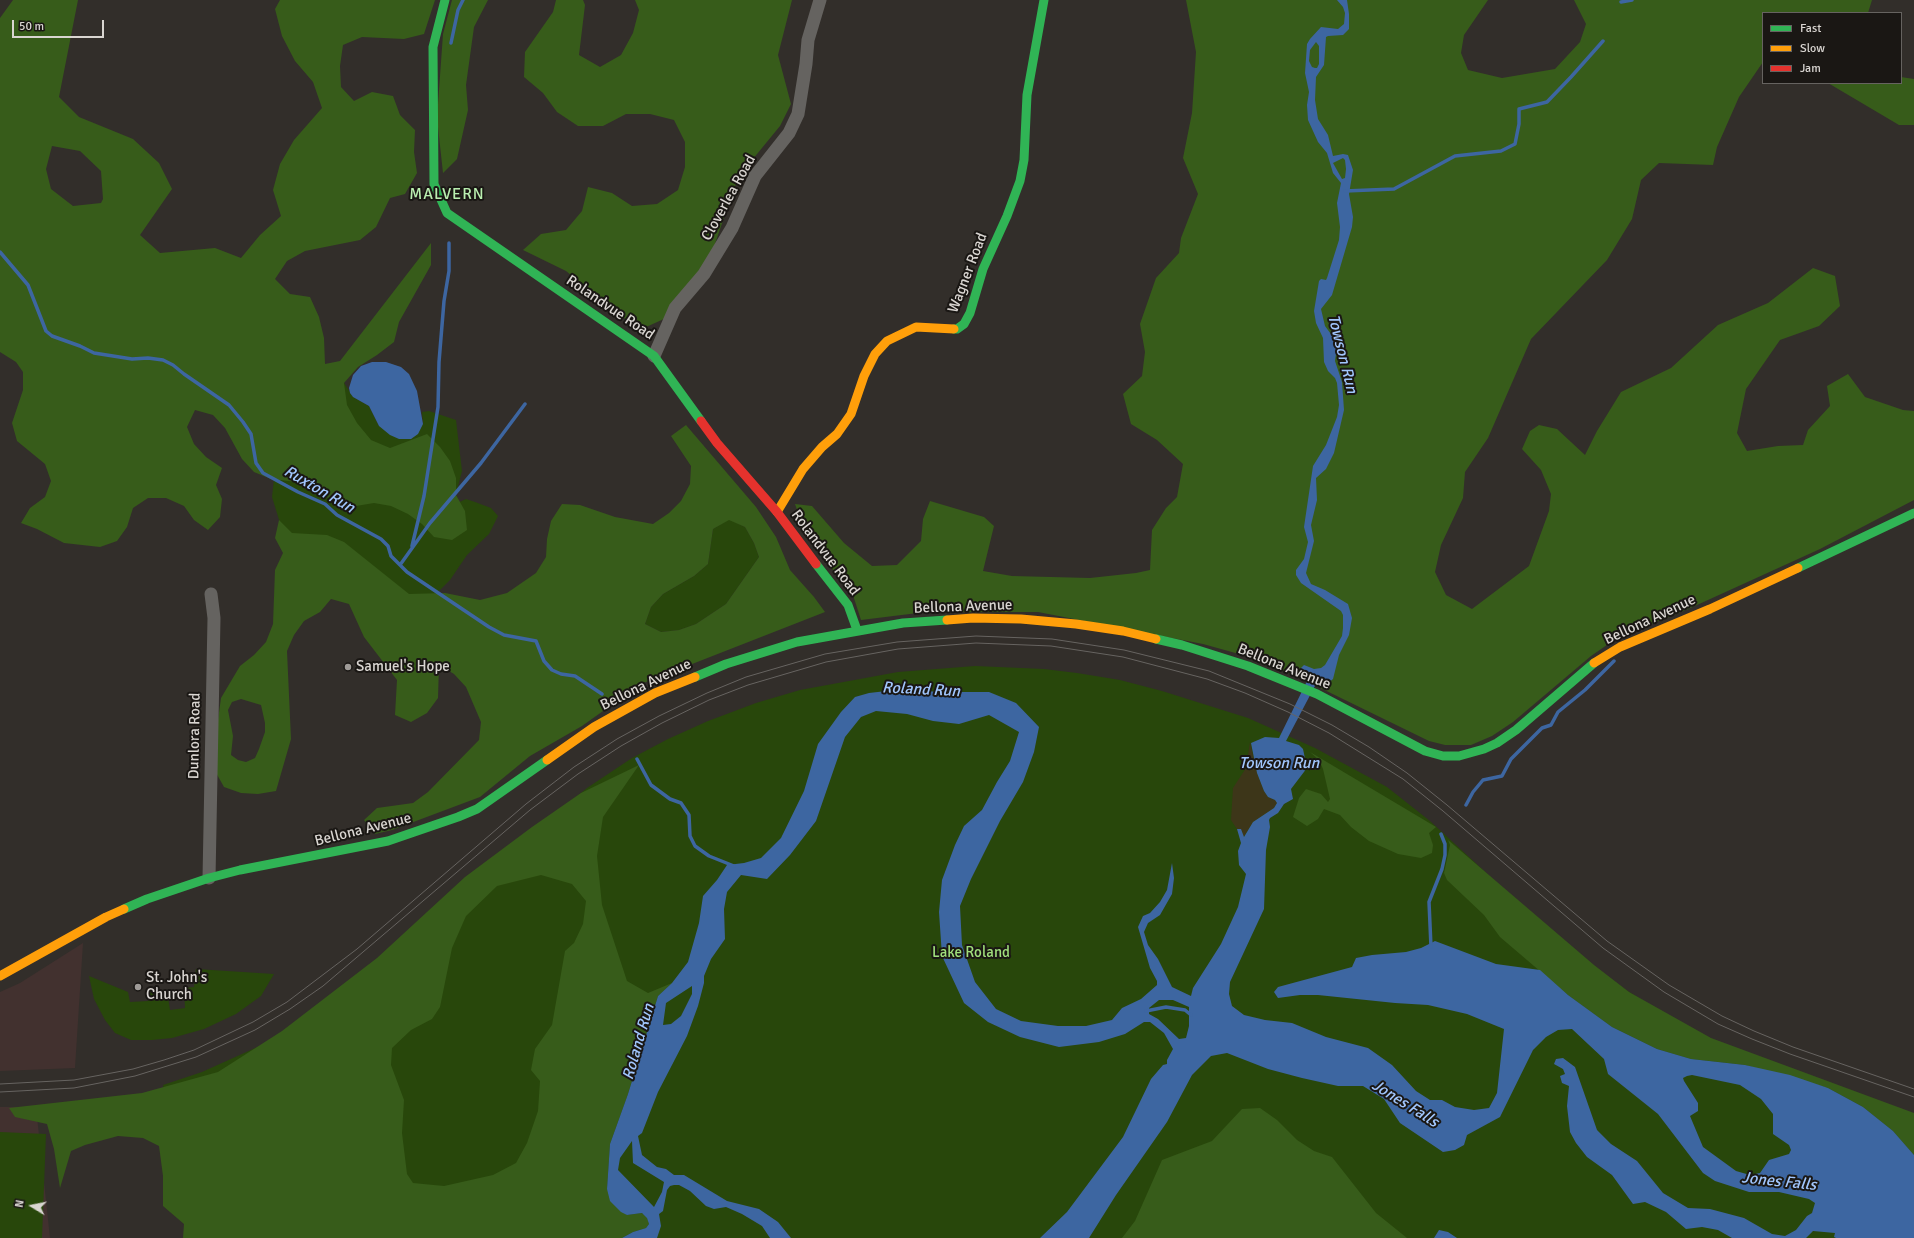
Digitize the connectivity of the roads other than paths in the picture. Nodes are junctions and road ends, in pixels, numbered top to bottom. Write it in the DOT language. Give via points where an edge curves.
graph roads {
  1 [pos="445,0"];
  2 [pos="820,0"];
  3 [pos="1044,0"];
  4 [pos="654,356"];
  5 [pos="777,512"];
  6 [pos="1914,513"];
  7 [pos="211,594"];
  8 [pos="857,630"];
  9 [pos="209,878"];
  10 [pos="0,976"];
  1 -- 4 [label="main road, Rolandvue Road" via="433,47 434,184 447,213"];
  2 -- 4 [label="street, Cloverlea Road" via="808,40 798,114 789,133 755,176 732,228 704,274 674,308"];
  3 -- 5 [label="main road, Wagner Road" via="1027,95 1024,160 1020,181 983,269 970,313 964,324 957,329 916,327 888,341 875,354 864,376 851,414 837,434 803,469"];
  4 -- 5 [label="main road, Rolandvue Road" via="717,443"];
  5 -- 8 [label="main road, Rolandvue Road" via="848,605"];
  6 -- 8 [label="main road, Bellona Avenue" via="1620,647 1596,662 1497,743 1459,756 1443,756 1426,750 1317,694 1248,666 1182,645 1123,631 1068,623 973,618"];
  7 -- 9 [label="street, Dunlora Road" via="214,618"];
  8 -- 9 [label="main road, Bellona Avenue" via="797,642 748,657 655,693 594,727 478,809 441,824 388,841"];
  9 -- 10 [label="main road, Bellona Avenue" via="118,911"];
}
